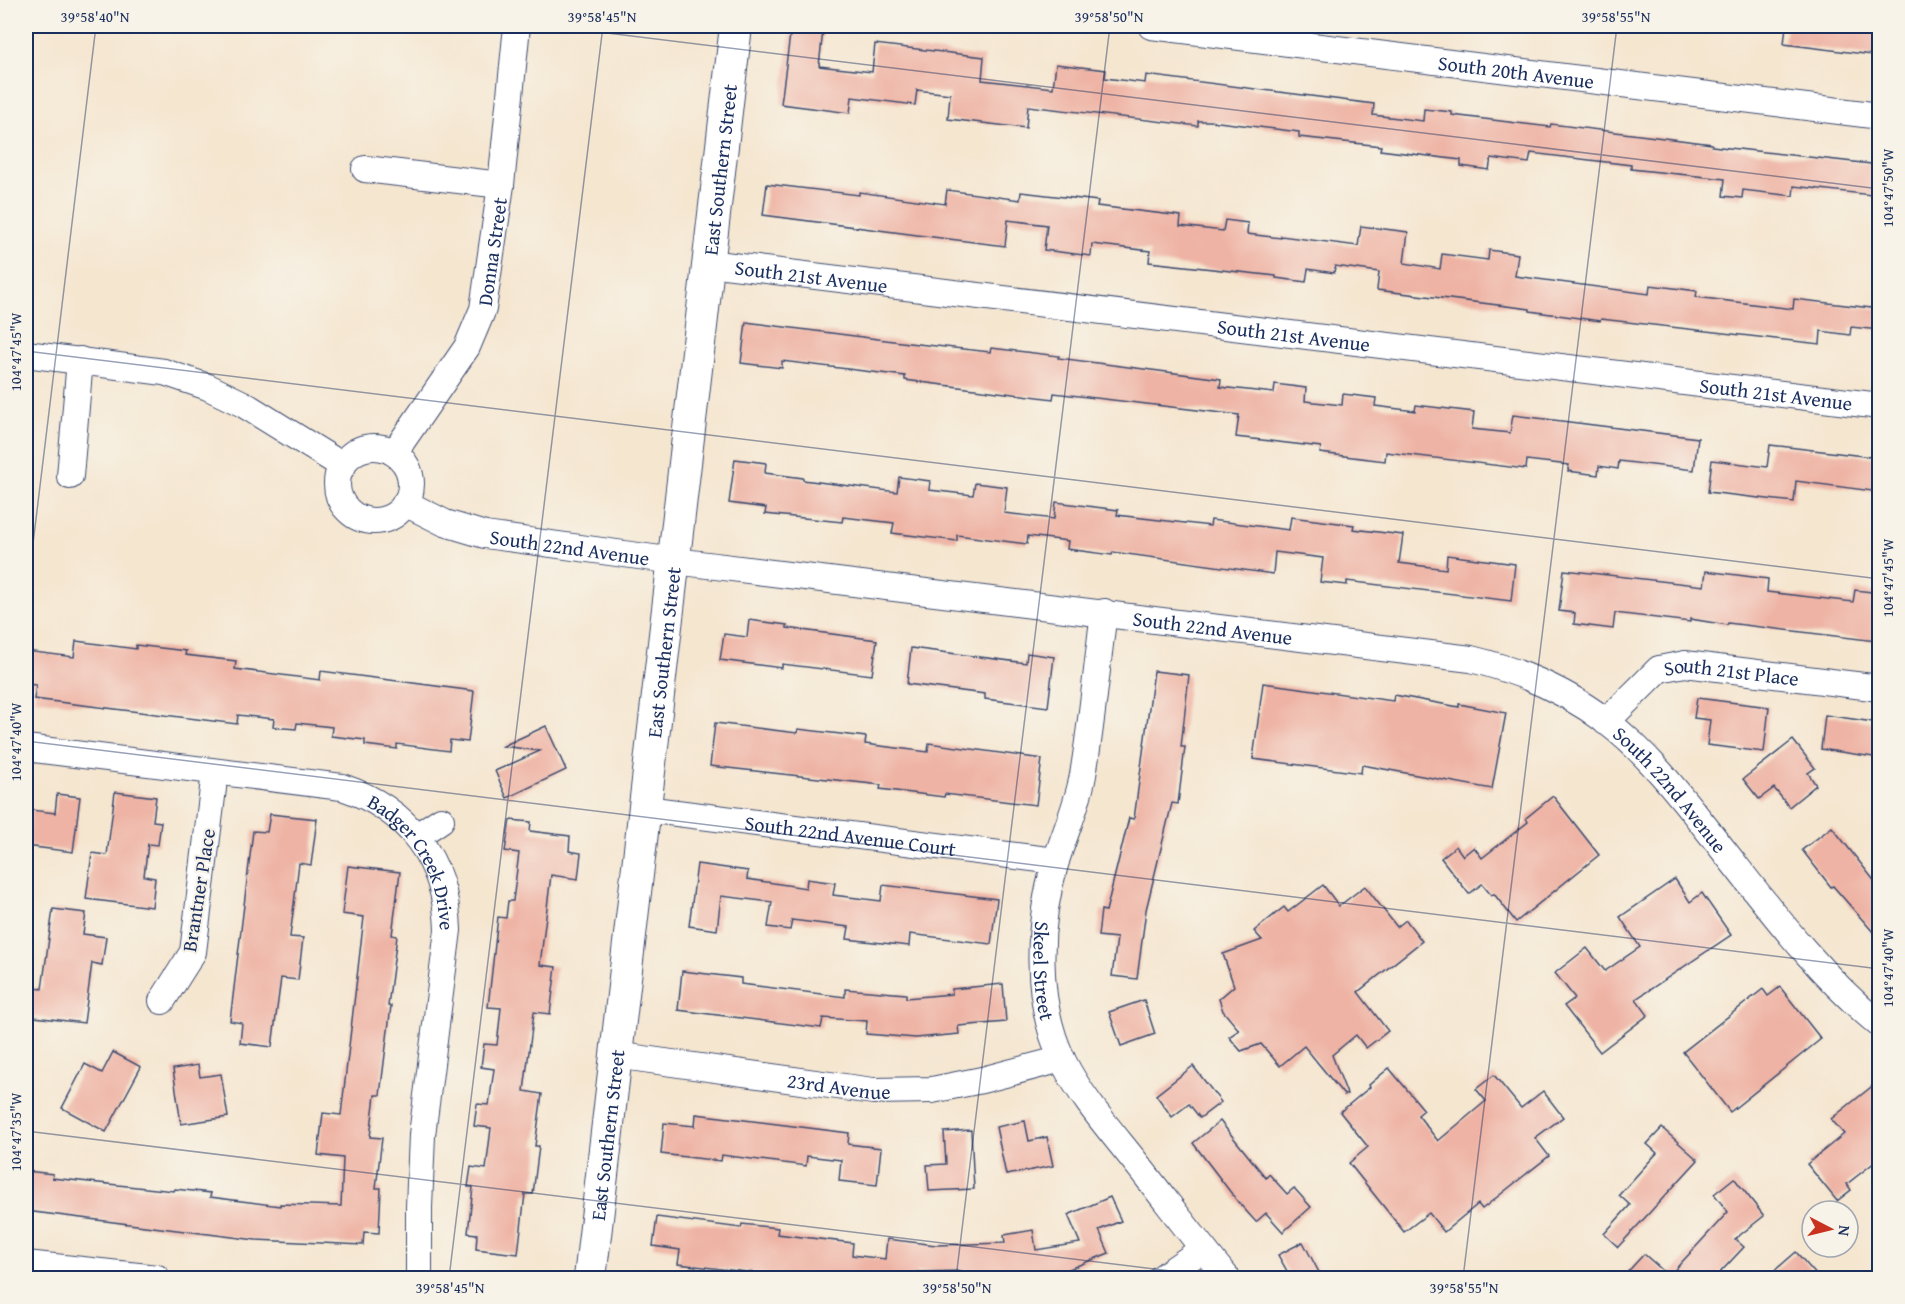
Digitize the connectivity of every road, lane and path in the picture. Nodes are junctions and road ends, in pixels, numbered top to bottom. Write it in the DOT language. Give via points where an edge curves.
graph roads {
  1 [pos="517,26"];
  2 [pos="736,26"];
  3 [pos="1151,26"];
  4 [pos="1880,116"];
  5 [pos="365,169"];
  6 [pos="501,185"];
  7 [pos="708,263"];
  8 [pos="26,354"];
  9 [pos="80,360"];
  10 [pos="1880,406"];
  11 [pos="394,453"];
  12 [pos="343,466"];
  13 [pos="70,476"];
  14 [pos="405,503"];
  15 [pos="675,561"];
  16 [pos="1104,612"];
  17 [pos="1880,688"];
  18 [pos="1606,722"];
  19 [pos="26,748"];
  20 [pos="215,772"];
  21 [pos="645,809"];
  22 [pos="441,820"];
  23 [pos="417,836"];
  24 [pos="1056,861"];
  25 [pos="162,1001"];
  26 [pos="1880,1025"];
  27 [pos="615,1055"];
  28 [pos="1062,1059"];
  29 [pos="1203,1249"];
  30 [pos="26,1264"];
  31 [pos="152,1278"];
  32 [pos="157,1278"];
  33 [pos="419,1278"];
  34 [pos="590,1278"];
  35 [pos="1161,1278"];
  36 [pos="1227,1278"];
  1 -- 6 [label="street, Donna Street"];
  2 -- 7 [label="street, East Southern Street"];
  3 -- 4 [label="street, South 20th Avenue"];
  5 -- 6 [label="street"];
  6 -- 11 [label="street, Donna Street" via="483,309 467,347"];
  7 -- 10 [label="street, South 21st Avenue"];
  7 -- 15 [label="street, East Southern Street"];
  8 -- 9 [label="street"];
  9 -- 12 [label="street" via="164,372 208,387 243,404"];
  9 -- 13 [label="street"];
  11 -- 12 [label="street" via="363,448"];
  11 -- 14 [label="street" via="410,474 412,486"];
  12 -- 14 [label="street" via="337,484 339,496 355,516 380,521 391,517"];
  14 -- 15 [label="street, South 22nd Avenue" via="445,523 485,535"];
  15 -- 16 [label="street, South 22nd Avenue"];
  15 -- 21 [label="street, East Southern Street"];
  16 -- 18 [label="street, South 22nd Avenue" via="1471,659 1541,682"];
  16 -- 24 [label="street, Skeel Street" via="1083,776"];
  17 -- 18 [label="street, South 21st Place" via="1674,665 1659,669"];
  18 -- 26 [label="street, South 22nd Avenue" via="1671,785 1822,972"];
  19 -- 20 [label="street, Badger Creek Drive"];
  20 -- 23 [label="street, Badger Creek Drive" via="342,787 382,806"];
  20 -- 25 [label="street, Brantner Place" via="193,952"];
  21 -- 24 [label="street, South 22nd Avenue Court"];
  21 -- 27 [label="street, East Southern Street"];
  22 -- 23 [label="street"];
  23 -- 33 [label="street, Badger Creek Drive" via="440,879 448,930 422,1135"];
  24 -- 28 [label="street, Skeel Street" via="1044,912 1041,968 1048,1012"];
  27 -- 28 [label="street, 23rd Avenue" via="884,1091 932,1090"];
  27 -- 34 [label="street, East Southern Street"];
  28 -- 29 [label="street, Skeel Street" via="1107,1127"];
  29 -- 35 [label="street"];
  29 -- 36 [label="street, Skeel Street"];
  30 -- 31 [label="street"];
  31 -- 32 [label="street"];
}
